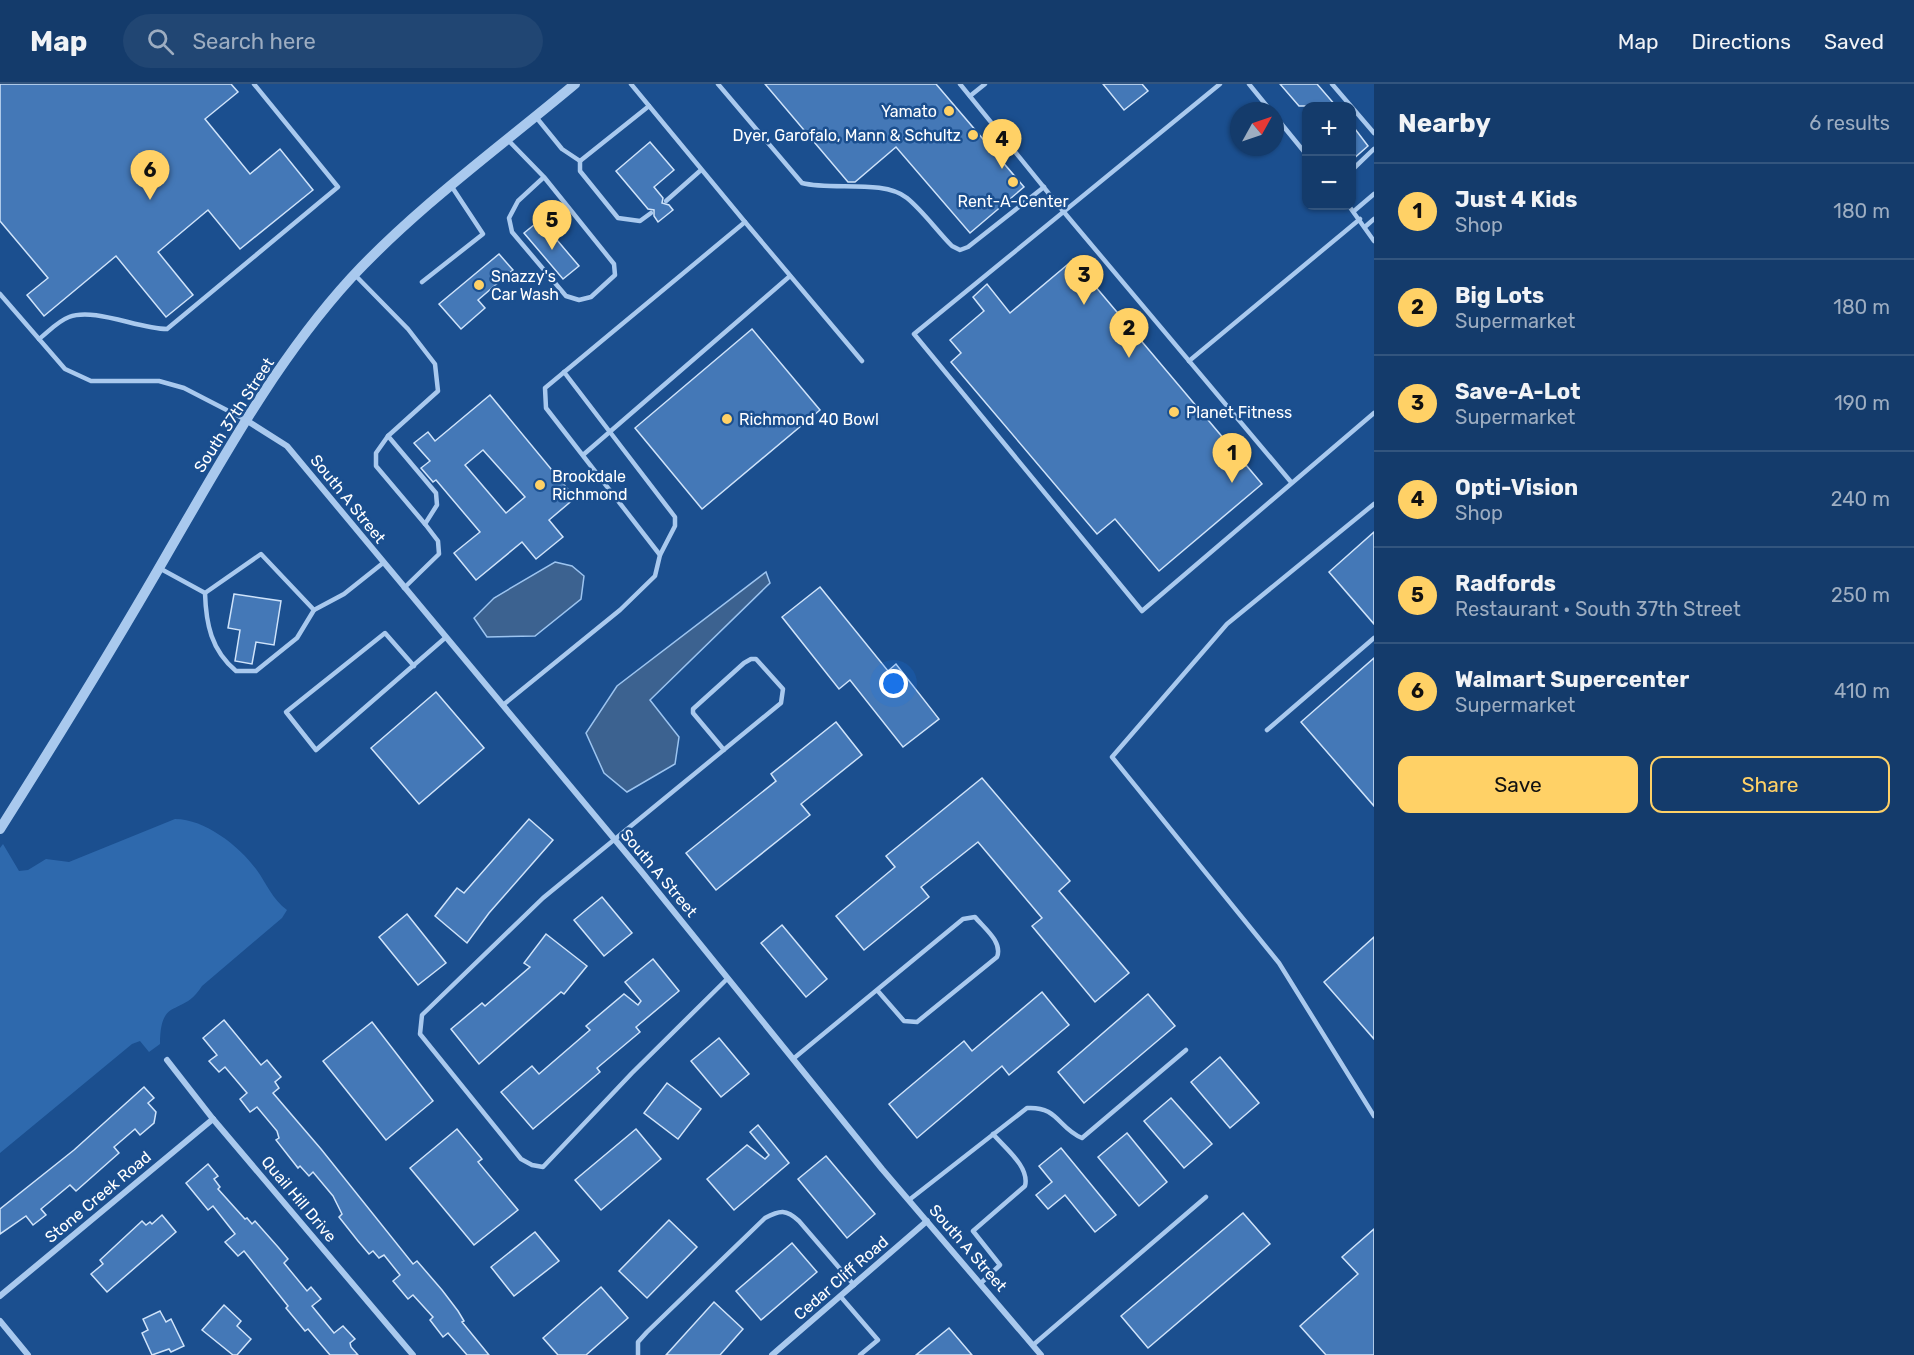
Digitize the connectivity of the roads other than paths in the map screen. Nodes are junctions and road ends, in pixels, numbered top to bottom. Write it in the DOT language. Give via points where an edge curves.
graph roads {
  1 [pos="254,84"];
  2 [pos="266,84"];
  3 [pos="574,84"];
  4 [pos="631,84"];
  5 [pos="718,84"];
  6 [pos="960,84"];
  7 [pos="985,84"];
  8 [pos="1220,84"];
  9 [pos="1249,84"];
  10 [pos="1332,84"];
  11 [pos="259,90"];
  12 [pos="970,96"];
  13 [pos="1264,102"];
  14 [pos="649,106"];
  15 [pos="536,117"];
  16 [pos="1284,127"];
  17 [pos="1374,132"];
  18 [pos="508,140"];
  19 [pos="1302,149"];
  20 [pos="1374,149"];
  21 [pos="580,161"];
  22 [pos="1356,166"];
  23 [pos="701,170"];
  24 [pos="544,177"];
  25 [pos="452,187"];
  26 [pos="1044,187"];
  27 [pos="1374,194"];
  28 [pos="666,201"];
  29 [pos="1063,211"];
  30 [pos="1354,211"];
  31 [pos="651,213"];
  32 [pos="1360,219"];
  33 [pos="1374,219"];
  34 [pos="745,222"];
  35 [pos="1366,226"];
  36 [pos="1374,241"];
  37 [pos="355,274"];
  38 [pos="790,276"];
  39 [pos="422,282"];
  40 [pos="0,294"];
  41 [pos="39,339"];
  42 [pos="862,361"];
  43 [pos="1189,361"];
  44 [pos="564,372"];
  45 [pos="1374,412"];
  46 [pos="246,420"];
  47 [pos="611,431"];
  48 [pos="388,436"];
  49 [pos="583,455"];
  50 [pos="1291,482"];
  51 [pos="1374,504"];
  52 [pos="425,524"];
  53 [pos="660,555"];
  54 [pos="383,563"];
  55 [pos="159,568"];
  56 [pos="404,588"];
  57 [pos="205,593"];
  58 [pos="314,610"];
  59 [pos="444,638"];
  60 [pos="1374,638"];
  61 [pos="414,666"];
  62 [pos="502,706"];
  63 [pos="1267,730"];
  64 [pos="724,750"];
  65 [pos="0,829"];
  66 [pos="614,840"];
  67 [pos="728,978"];
  68 [pos="877,990"];
  69 [pos="1186,1050"];
  70 [pos="793,1059"];
  71 [pos="167,1060"];
  72 [pos="1374,1116"];
  73 [pos="213,1119"];
  74 [pos="993,1134"];
  75 [pos="1206,1197"];
  76 [pos="909,1200"];
  77 [pos="927,1221"];
  78 [pos="980,1284"];
  79 [pos="854,1285"];
  80 [pos="0,1296"];
  81 [pos="841,1296"];
  82 [pos="0,1321"];
  83 [pos="1033,1345"];
  84 [pos="28,1355"];
  85 [pos="413,1355"];
  86 [pos="638,1355"];
  87 [pos="772,1355"];
  88 [pos="861,1355"];
  89 [pos="1041,1355"];
  1 -- 11 [label="lane"];
  2 -- 11 [label="lane"];
  3 -- 15 [label="street, South 37th Street"];
  4 -- 14 [label="lane"];
  5 -- 26 [label="lane" via="802,183 897,192 960,250"];
  6 -- 12 [label="lane"];
  7 -- 12 [label="lane"];
  8 -- 29 [label="lane"];
  9 -- 13 [label="lane"];
  10 -- 17 [label="lane"];
  11 -- 41 [label="lane" via="338,187 166,329 86,314 70,316"];
  12 -- 26 [label="lane"];
  14 -- 21 [label="lane"];
  14 -- 23 [label="lane"];
  15 -- 18 [label="street, South 37th Street"];
  15 -- 21 [label="lane" via="562,149"];
  16 -- 19 [label="lane"];
  18 -- 24 [label="lane"];
  18 -- 25 [label="street, South 37th Street"];
  20 -- 22 [label="lane"];
  21 -- 31 [label="lane" via="580,171 618,218 640,221"];
  23 -- 28 [label="lane"];
  23 -- 34 [label="lane"];
  24 -- 24 [label="lane" via="614,264 615,275 591,297 579,300 566,296 512,232 509,218 518,201"];
  25 -- 37 [label="street, South 37th Street"];
  25 -- 39 [label="lane" via="483,234"];
  26 -- 29 [label="lane"];
  27 -- 30 [label="lane"];
  29 -- 43 [label="lane"];
  29 -- 50 [label="lane" via="914,334 1142,611"];
  30 -- 32 [label="lane"];
  32 -- 35 [label="lane"];
  32 -- 43 [label="lane"];
  33 -- 35 [label="lane"];
  34 -- 38 [label="lane"];
  34 -- 44 [label="lane"];
  35 -- 36 [label="lane"];
  37 -- 46 [label="street, South 37th Street" via="301,340"];
  37 -- 48 [label="lane" via="408,329 435,364 438,391"];
  38 -- 42 [label="lane"];
  38 -- 47 [label="lane"];
  40 -- 41 [label="lane"];
  41 -- 46 [label="lane" via="65,369 91,381 159,381 184,388"];
  43 -- 50 [label="lane"];
  44 -- 47 [label="lane"];
  44 -- 49 [label="lane" via="545,388 546,408"];
  45 -- 50 [label="lane"];
  46 -- 54 [label="street, South A Street" via="286,446"];
  46 -- 55 [label="street, South 37th Street"];
  47 -- 49 [label="lane"];
  47 -- 53 [label="lane" via="675,517 675,526"];
  48 -- 52 [label="lane" via="436,493 438,505"];
  48 -- 52 [label="lane" via="376,453 375,466"];
  49 -- 53 [label="lane"];
  51 -- 72 [label="lane" via="1227,624 1112,757 1279,963"];
  52 -- 56 [label="lane" via="438,541 439,554"];
  53 -- 62 [label="lane" via="655,576 620,610"];
  54 -- 56 [label="street, South A Street"];
  54 -- 58 [label="lane" via="344,594"];
  55 -- 57 [label="lane"];
  55 -- 65 [label="street, South 37th Street"];
  56 -- 59 [label="street, South A Street"];
  57 -- 58 [label="lane" via="261,554"];
  57 -- 58 [label="lane" via="206,623 223,660 236,671 256,671 297,638"];
  59 -- 61 [label="lane"];
  59 -- 62 [label="street, South A Street"];
  60 -- 63 [label="lane"];
  61 -- 61 [label="lane" via="316,750 286,712 385,633"];
  62 -- 66 [label="street, South A Street"];
  64 -- 64 [label="lane" via="783,699 783,689 756,659 744,663 693,709"];
  64 -- 66 [label="lane"];
  66 -- 67 [label="street, South A Street"];
  66 -- 67 [label="lane" via="543,898 422,1015 420,1034 521,1159 543,1167"];
  67 -- 70 [label="street, South A Street"];
  68 -- 68 [label="lane" via="963,919 975,917 1000,950 997,957 916,1022 904,1021"];
  68 -- 70 [label="lane"];
  69 -- 74 [label="lane" via="1082,1138 1072,1134 1052,1112 1039,1107 1027,1108"];
  70 -- 76 [label="street, South A Street"];
  71 -- 73 [label="street, Quail Hill Drive"];
  73 -- 80 [label="street, Stone Creek Road"];
  73 -- 85 [label="street, Quail Hill Drive"];
  74 -- 76 [label="lane"];
  74 -- 78 [label="lane" via="1024,1169 1027,1178 1025,1186 973,1231 1000,1265"];
  75 -- 83 [label="lane"];
  76 -- 77 [label="street, South A Street"];
  77 -- 78 [label="street, South A Street"];
  77 -- 79 [label="street, Cedar Cliff Road"];
  78 -- 83 [label="street, South A Street"];
  79 -- 81 [label="street, Cedar Cliff Road"];
  79 -- 86 [label="lane" via="800,1221 790,1212 779,1211 765,1218 647,1332 638,1342"];
  81 -- 87 [label="street, Cedar Cliff Road"];
  81 -- 88 [label="lane" via="878,1340"];
  82 -- 84 [label="street"];
  83 -- 89 [label="street, South A Street"];
}
